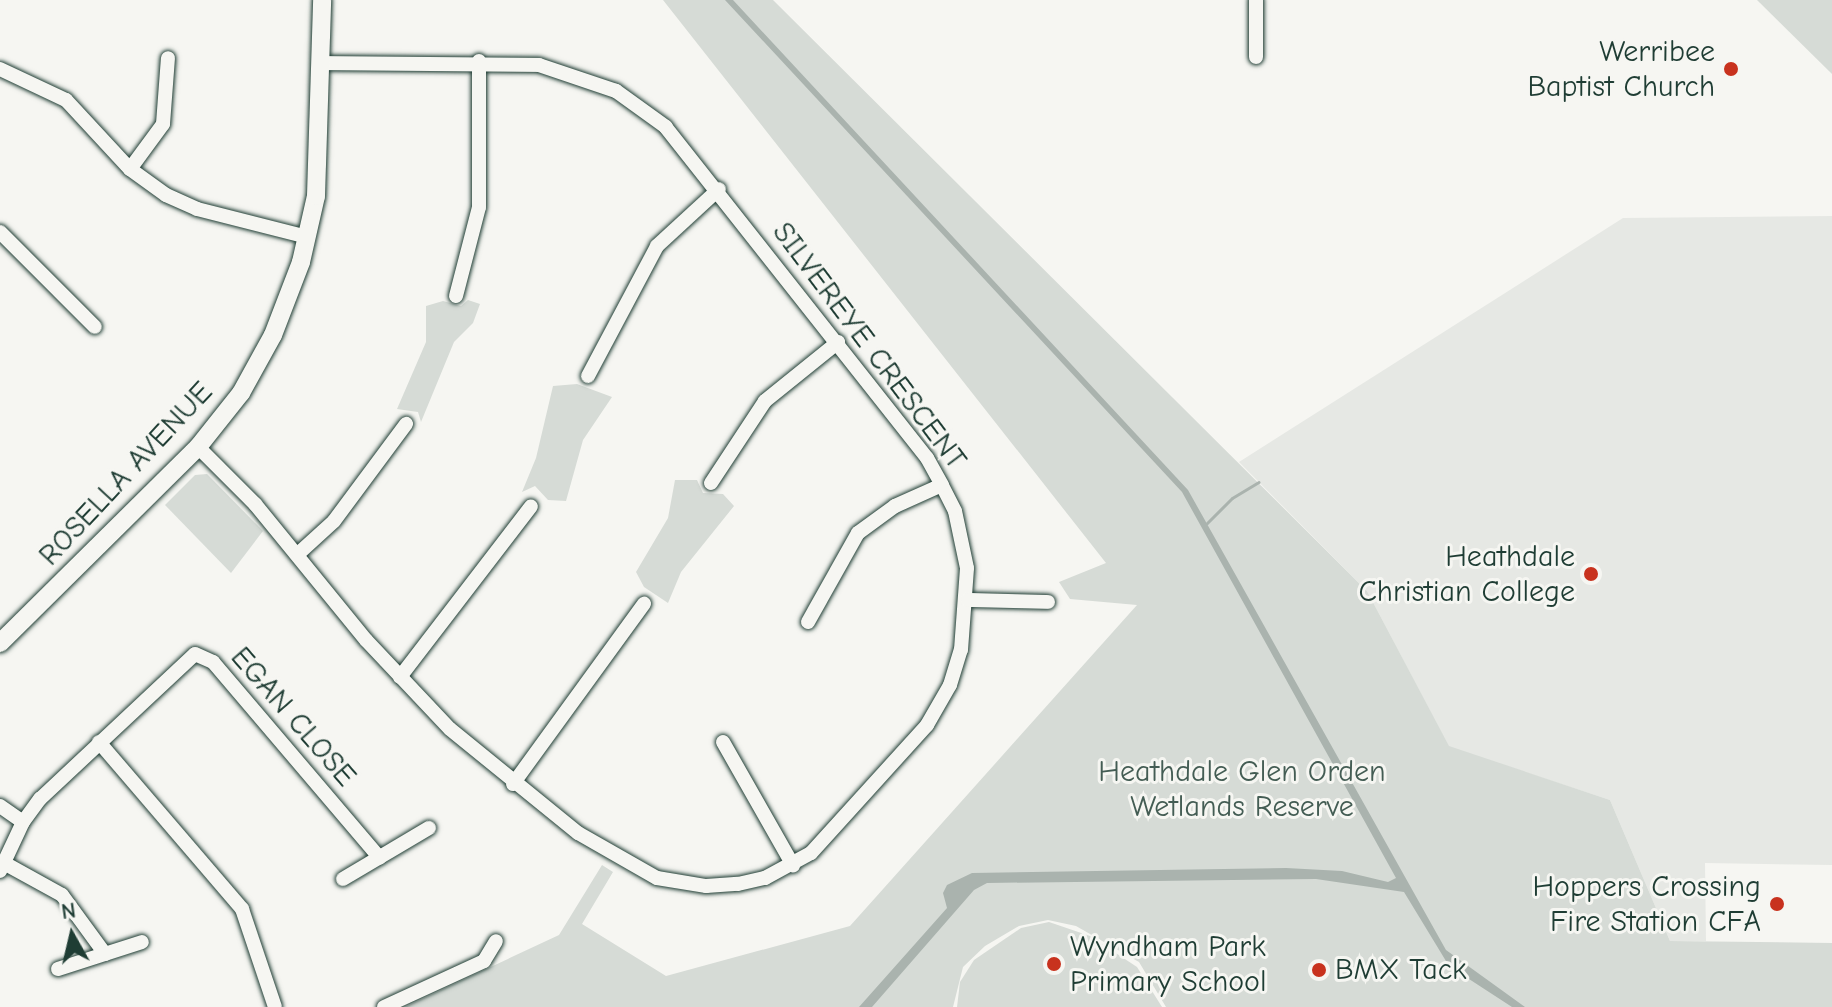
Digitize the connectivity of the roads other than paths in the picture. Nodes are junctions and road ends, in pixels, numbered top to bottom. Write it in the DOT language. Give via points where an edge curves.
graph roads {
  1 [pos="322,0"];
  2 [pos="1256,0"];
  3 [pos="1256,57"];
  4 [pos="168,58"];
  5 [pos="479,61"];
  6 [pos="321,63"];
  7 [pos="0,69"];
  8 [pos="130,169"];
  9 [pos="719,189"];
  10 [pos="0,232"];
  11 [pos="308,237"];
  12 [pos="456,296"];
  13 [pos="95,327"];
  14 [pos="838,342"];
  15 [pos="588,376"];
  16 [pos="406,424"];
  17 [pos="198,447"];
  18 [pos="711,483"];
  19 [pos="942,485"];
  20 [pos="531,506"];
  21 [pos="299,553"];
  22 [pos="968,600"];
  23 [pos="1048,602"];
  24 [pos="644,604"];
  25 [pos="808,622"];
  26 [pos="0,643"];
  27 [pos="400,677"];
  28 [pos="99,742"];
  29 [pos="723,742"];
  30 [pos="513,784"];
  31 [pos="0,806"];
  32 [pos="23,822"];
  33 [pos="429,828"];
  34 [pos="380,858"];
  35 [pos="793,865"];
  36 [pos="2,867"];
  37 [pos="343,879"];
  38 [pos="496,941"];
  39 [pos="142,942"];
  40 [pos="105,954"];
  41 [pos="58,969"];
  42 [pos="275,1007"];
  43 [pos="384,1007"];
  1 -- 6 [label="street, ROSELLA AVENUE"];
  2 -- 3 [label="street"];
  4 -- 8 [label="street" via="163,124"];
  5 -- 6 [label="street, SILVEREYE CRESCENT"];
  5 -- 9 [label="street, SILVEREYE CRESCENT" via="555,68 616,91 666,127"];
  5 -- 12 [label="street" via="479,207"];
  6 -- 11 [label="street, ROSELLA AVENUE" via="319,169"];
  7 -- 8 [label="street" via="66,100"];
  8 -- 11 [label="street" via="197,209"];
  9 -- 14 [label="street, SILVEREYE CRESCENT"];
  9 -- 15 [label="street" via="657,246"];
  10 -- 13 [label="street"];
  11 -- 17 [label="street, ROSELLA AVENUE" via="273,335 241,393"];
  14 -- 18 [label="street" via="765,401"];
  14 -- 19 [label="street, SILVEREYE CRESCENT"];
  16 -- 21 [label="street" via="334,521"];
  17 -- 21 [label="street, SILVEREYE CRESCENT"];
  17 -- 26 [label="street, ROSELLA AVENUE"];
  19 -- 22 [label="street, SILVEREYE CRESCENT" via="964,541"];
  19 -- 25 [label="street" via="895,506 858,533"];
  20 -- 27 [label="street"];
  21 -- 27 [label="street, SILVEREYE CRESCENT"];
  22 -- 23 [label="street"];
  22 -- 35 [label="street, SILVEREYE CRESCENT" via="950,685 927,725 827,839"];
  24 -- 30 [label="street"];
  27 -- 30 [label="street, SILVEREYE CRESCENT"];
  28 -- 32 [label="street, EGAN CLOSE"];
  28 -- 34 [label="street, EGAN CLOSE" via="181,661 203,655"];
  28 -- 42 [label="street" via="242,909"];
  29 -- 35 [label="street"];
  30 -- 35 [label="street, SILVEREYE CRESCENT" via="578,833 657,878 706,886 738,884"];
  31 -- 32 [label="street"];
  32 -- 36 [label="street, EGAN CLOSE"];
  33 -- 34 [label="street"];
  34 -- 37 [label="street"];
  36 -- 40 [label="street" via="62,895"];
  38 -- 43 [label="street" via="484,961"];
  39 -- 40 [label="street"];
  40 -- 41 [label="street"];
}
